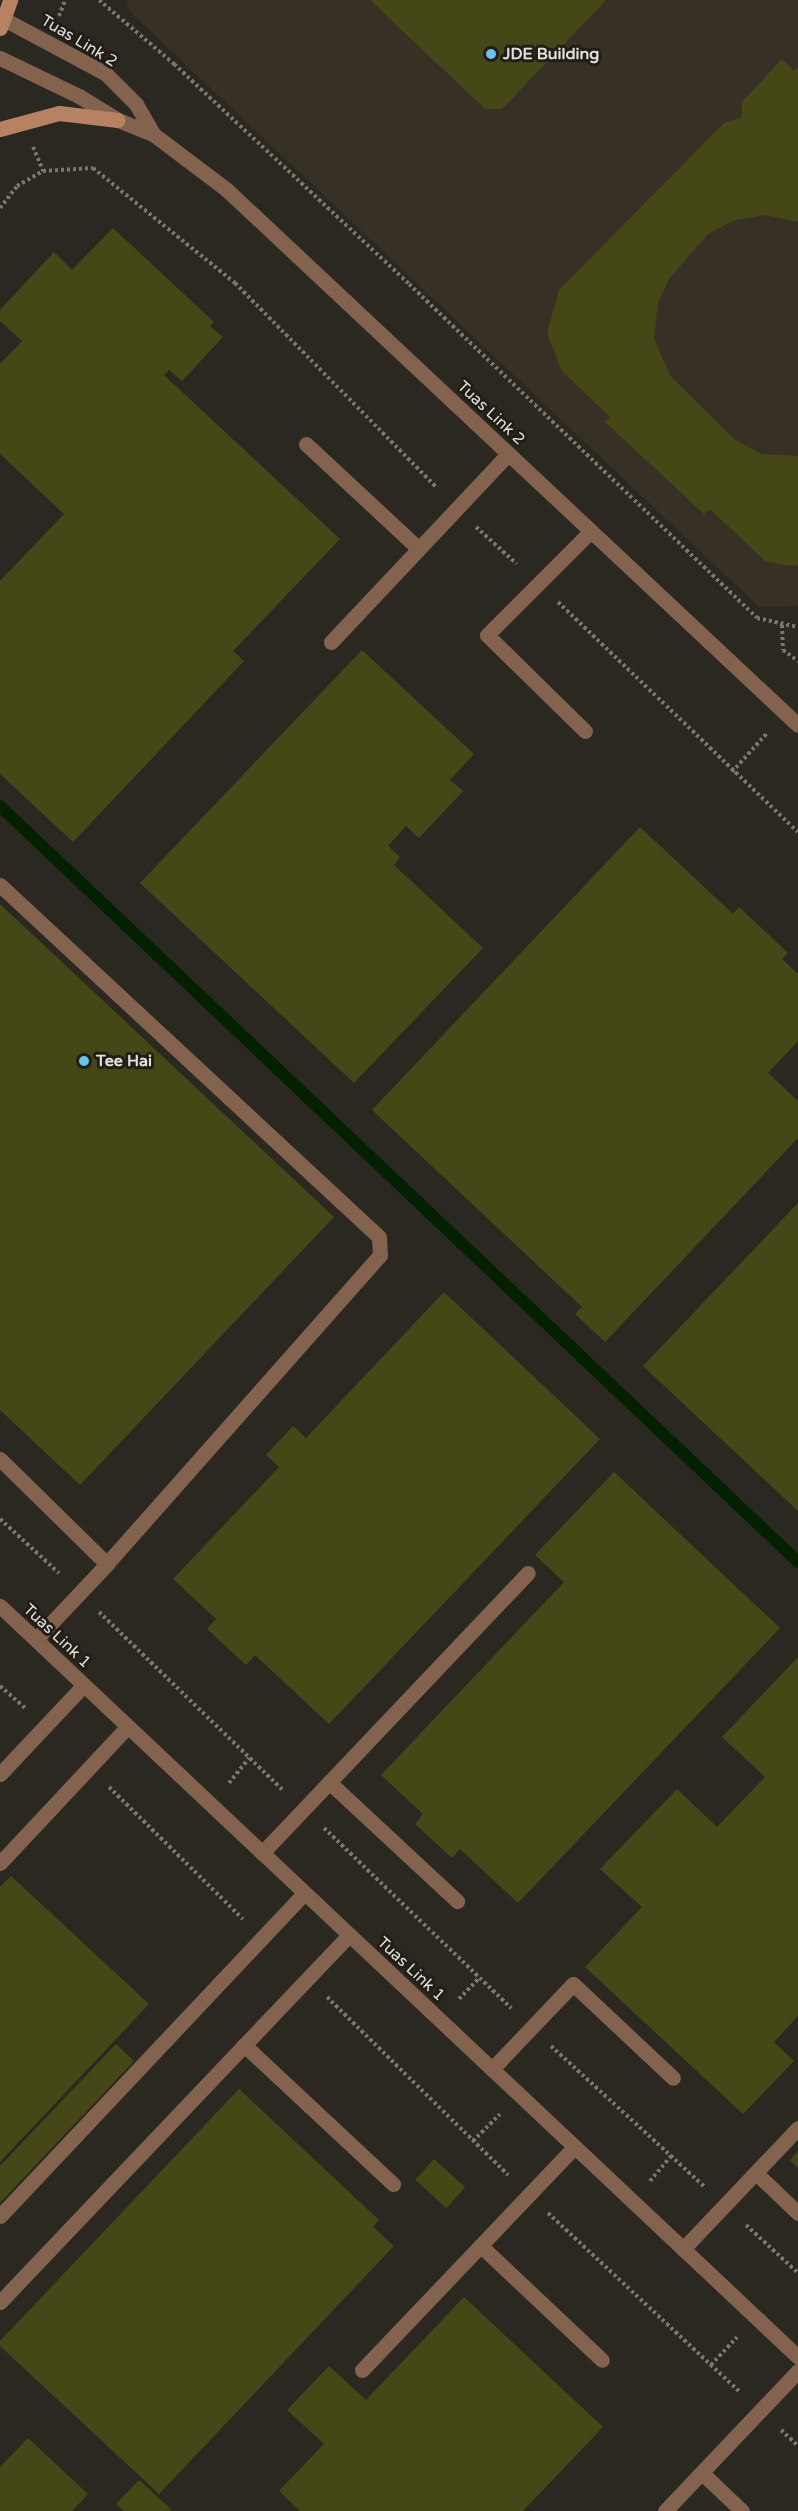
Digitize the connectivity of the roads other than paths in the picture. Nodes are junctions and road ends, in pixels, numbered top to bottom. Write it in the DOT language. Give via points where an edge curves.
graph roads {
  1 [pos="10,0"];
  2 [pos="1,21"];
  3 [pos="0,58"];
  4 [pos="118,120"];
  5 [pos="0,129"];
  6 [pos="153,134"];
  7 [pos="306,444"];
  8 [pos="508,454"];
  9 [pos="591,531"];
  10 [pos="418,548"];
  11 [pos="331,642"];
  12 [pos="798,725"];
  13 [pos="585,731"];
  14 [pos="0,885"];
  15 [pos="0,1459"];
  16 [pos="107,1564"];
  17 [pos="528,1573"];
  18 [pos="0,1606"];
  19 [pos="36,1639"];
  20 [pos="84,1685"];
  21 [pos="128,1726"];
  22 [pos="0,1774"];
  23 [pos="330,1782"];
  24 [pos="262,1853"];
  25 [pos="0,1863"];
  26 [pos="304,1893"];
  27 [pos="457,1901"];
  28 [pos="349,1935"];
  29 [pos="244,2045"];
  30 [pos="492,2069"];
  31 [pos="673,2078"];
  32 [pos="798,2128"];
  33 [pos="574,2147"];
  34 [pos="756,2173"];
  35 [pos="393,2184"];
  36 [pos="798,2213"];
  37 [pos="0,2216"];
  38 [pos="481,2246"];
  39 [pos="683,2250"];
  40 [pos="0,2302"];
  41 [pos="798,2357"];
  42 [pos="602,2360"];
  43 [pos="362,2370"];
  44 [pos="798,2371"];
  45 [pos="702,2473"];
  46 [pos="665,2511"];
  47 [pos="742,2511"];
  1 -- 2 [label="main road"];
  2 -- 6 [label="street, Tuas Link 2" via="105,74 135,104"];
  3 -- 4 [label="street, Tuas Link 2" via="79,96"];
  4 -- 5 [label="main road" via="59,113"];
  4 -- 6 [label="street, Tuas Link 2"];
  6 -- 8 [label="street, Tuas Link 2" via="227,190"];
  7 -- 10 [label="street"];
  8 -- 9 [label="street, Tuas Link 2"];
  8 -- 10 [label="street"];
  9 -- 12 [label="street, Tuas Link 2"];
  9 -- 13 [label="street" via="487,635"];
  10 -- 11 [label="street"];
  14 -- 16 [label="street" via="379,1237 380,1255"];
  15 -- 16 [label="street"];
  16 -- 19 [label="street"];
  17 -- 23 [label="street"];
  18 -- 19 [label="street, Tuas Link 1"];
  19 -- 20 [label="street, Tuas Link 1"];
  20 -- 21 [label="street, Tuas Link 1"];
  20 -- 22 [label="street"];
  21 -- 24 [label="street, Tuas Link 1"];
  21 -- 25 [label="street"];
  23 -- 24 [label="street"];
  23 -- 27 [label="street"];
  24 -- 26 [label="street, Tuas Link 1"];
  26 -- 28 [label="street, Tuas Link 1"];
  26 -- 37 [label="street"];
  28 -- 29 [label="street"];
  28 -- 30 [label="street, Tuas Link 1"];
  29 -- 35 [label="street"];
  29 -- 40 [label="street"];
  30 -- 31 [label="street" via="573,1984"];
  30 -- 33 [label="street, Tuas Link 1"];
  32 -- 34 [label="street"];
  33 -- 38 [label="street"];
  33 -- 39 [label="street, Tuas Link 1"];
  34 -- 36 [label="street"];
  34 -- 39 [label="street"];
  38 -- 42 [label="street"];
  38 -- 43 [label="street"];
  39 -- 41 [label="street, Tuas Link 1"];
  44 -- 45 [label="street"];
  45 -- 46 [label="street"];
  45 -- 47 [label="street"];
}
